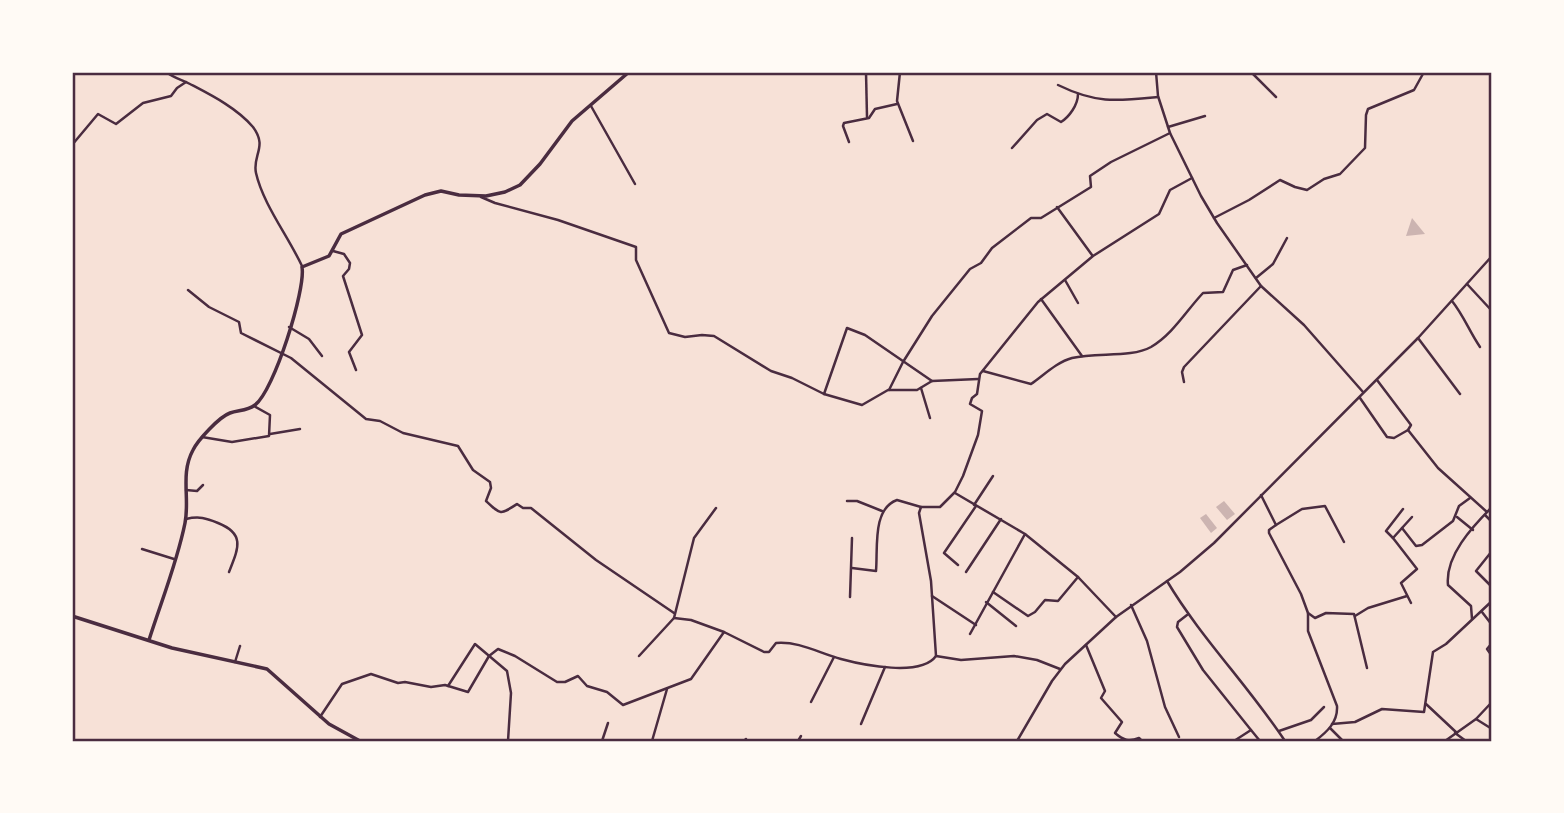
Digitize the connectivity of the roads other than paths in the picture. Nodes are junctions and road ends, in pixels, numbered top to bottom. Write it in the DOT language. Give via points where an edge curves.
graph roads {
  1 [pos="166,72"];
  2 [pos="629,72"];
  3 [pos="866,72"];
  4 [pos="900,72"];
  5 [pos="1156,72"];
  6 [pos="1251,72"];
  7 [pos="1424,72"];
  8 [pos="186,82"];
  9 [pos="1058,85"];
  10 [pos="1078,94"];
  11 [pos="1158,96"];
  12 [pos="1276,97"];
  13 [pos="897,104"];
  14 [pos="591,106"];
  15 [pos="1205,117"];
  16 [pos="867,119"];
  17 [pos="1168,127"];
  18 [pos="1170,133"];
  19 [pos="913,141"];
  20 [pos="849,142"];
  21 [pos="72,145"];
  22 [pos="1012,148"];
  23 [pos="1192,178"];
  24 [pos="635,184"];
  25 [pos="481,196"];
  26 [pos="1057,207"];
  27 [pos="1214,218"];
  28 [pos="1287,237"];
  29 [pos="333,251"];
  30 [pos="1492,256"];
  31 [pos="1093,257"];
  32 [pos="1247,265"];
  33 [pos="302,267"];
  34 [pos="1256,278"];
  35 [pos="1065,280"];
  36 [pos="1467,284"];
  37 [pos="1261,286"];
  38 [pos="188,290"];
  39 [pos="1041,299"];
  40 [pos="1452,301"];
  41 [pos="1078,303"];
  42 [pos="1492,311"];
  43 [pos="289,327"];
  44 [pos="1418,338"];
  45 [pos="1480,347"];
  46 [pos="282,354"];
  47 [pos="322,356"];
  48 [pos="1082,356"];
  49 [pos="903,362"];
  50 [pos="356,370"];
  51 [pos="983,371"];
  52 [pos="978,379"];
  53 [pos="1377,379"];
  54 [pos="932,381"];
  55 [pos="1184,383"];
  56 [pos="921,388"];
  57 [pos="888,390"];
  58 [pos="1363,393"];
  59 [pos="824,394"];
  60 [pos="1460,394"];
  61 [pos="1359,397"];
  62 [pos="254,406"];
  63 [pos="930,418"];
  64 [pos="300,429"];
  65 [pos="1408,430"];
  66 [pos="270,435"];
  67 [pos="202,437"];
  68 [pos="993,476"];
  69 [pos="202,485"];
  70 [pos="186,490"];
  71 [pos="955,492"];
  72 [pos="1261,495"];
  73 [pos="1470,498"];
  74 [pos="847,501"];
  75 [pos="975,505"];
  76 [pos="921,507"];
  77 [pos="1492,507"];
  78 [pos="716,508"];
  79 [pos="1403,509"];
  80 [pos="882,511"];
  81 [pos="1486,514"];
  82 [pos="1457,516"];
  83 [pos="1412,517"];
  84 [pos="186,519"];
  85 [pos="1001,519"];
  86 [pos="1276,525"];
  87 [pos="1402,528"];
  88 [pos="1473,530"];
  89 [pos="1492,530"];
  90 [pos="1025,534"];
  91 [pos="852,538"];
  92 [pos="1393,538"];
  93 [pos="1344,542"];
  94 [pos="142,549"];
  95 [pos="1492,551"];
  96 [pos="1490,556"];
  97 [pos="174,559"];
  98 [pos="958,565"];
  99 [pos="852,568"];
  100 [pos="229,572"];
  101 [pos="967,572"];
  102 [pos="1078,577"];
  103 [pos="1167,581"];
  104 [pos="1492,587"];
  105 [pos="992,591"];
  106 [pos="931,596"];
  107 [pos="1407,596"];
  108 [pos="850,597"];
  109 [pos="1492,601"];
  110 [pos="986,602"];
  111 [pos="1410,603"];
  112 [pos="1132,605"];
  113 [pos="1482,612"];
  114 [pos="1308,613"];
  115 [pos="1187,614"];
  116 [pos="674,615"];
  117 [pos="72,616"];
  118 [pos="1355,616"];
  119 [pos="1116,617"];
  120 [pos="1472,619"];
  121 [pos="976,625"];
  122 [pos="1492,625"];
  123 [pos="1016,626"];
  124 [pos="724,632"];
  125 [pos="970,634"];
  126 [pos="149,640"];
  127 [pos="1492,643"];
  128 [pos="1085,644"];
  129 [pos="240,646"];
  130 [pos="489,656"];
  131 [pos="639,656"];
  132 [pos="936,656"];
  133 [pos="1492,656"];
  134 [pos="834,657"];
  135 [pos="235,662"];
  136 [pos="885,667"];
  137 [pos="1367,668"];
  138 [pos="1060,669"];
  139 [pos="448,686"];
  140 [pos="667,689"];
  141 [pos="811,702"];
  142 [pos="1492,702"];
  143 [pos="1426,704"];
  144 [pos="1324,707"];
  145 [pos="320,717"];
  146 [pos="1476,719"];
  147 [pos="608,723"];
  148 [pos="860,724"];
  149 [pos="1332,724"];
  150 [pos="1329,729"];
  151 [pos="1492,729"];
  152 [pos="1251,730"];
  153 [pos="1278,732"];
  154 [pos="1456,733"];
  155 [pos="801,736"];
  156 [pos="1179,737"];
  157 [pos="360,741"];
  158 [pos="395,741"];
  159 [pos="422,741"];
  160 [pos="508,741"];
  161 [pos="602,741"];
  162 [pos="652,741"];
  163 [pos="798,741"];
  164 [pos="1017,741"];
  165 [pos="1142,741"];
  166 [pos="1234,741"];
  167 [pos="1260,741"];
  168 [pos="1285,741"];
  169 [pos="1315,741"];
  170 [pos="1343,741"];
  171 [pos="1446,741"];
  172 [pos="1466,741"];
  1 -- 8 [label="street"];
  2 -- 14 [label="street"];
  3 -- 16 [label="street"];
  4 -- 13 [label="street"];
  5 -- 11 [label="street"];
  6 -- 12 [label="street"];
  7 -- 27 [label="street" via="1414,90 1369,108 1363,151 1340,174 1305,189 1280,180"];
  8 -- 21 [label="street" via="171,96 143,103 116,124 98,114"];
  8 -- 33 [label="street" via="219,100 259,137 256,175"];
  9 -- 10 [label="street"];
  10 -- 11 [label="street" via="1109,102"];
  10 -- 22 [label="street" via="1078,102 1066,118 1060,122 1047,114"];
  11 -- 17 [label="street"];
  13 -- 16 [label="street" via="875,109"];
  13 -- 19 [label="street"];
  14 -- 24 [label="street"];
  14 -- 25 [label="street" via="570,124 520,185"];
  15 -- 17 [label="street"];
  16 -- 20 [label="street" via="844,125"];
  17 -- 18 [label="street"];
  18 -- 23 [label="street"];
  18 -- 26 [label="street" via="1101,167 1090,176 1091,187"];
  23 -- 27 [label="street"];
  23 -- 31 [label="street" via="1170,190 1159,214"];
  25 -- 29 [label="street" via="441,191 425,195 341,234"];
  25 -- 59 [label="street" via="636,247 636,260 670,333 715,336 771,371"];
  26 -- 31 [label="street"];
  26 -- 49 [label="street" via="1041,218 1031,218 970,269"];
  27 -- 32 [label="street"];
  28 -- 34 [label="street" via="1273,264"];
  29 -- 33 [label="street"];
  29 -- 50 [label="street" via="344,254 350,263 342,276 362,335 349,352"];
  30 -- 36 [label="street"];
  31 -- 35 [label="street"];
  32 -- 34 [label="street"];
  32 -- 48 [label="street" via="1233,270 1223,292 1203,293 1150,348"];
  33 -- 43 [label="street" via="303,280"];
  34 -- 37 [label="street"];
  35 -- 39 [label="street"];
  35 -- 41 [label="street"];
  36 -- 40 [label="street"];
  36 -- 42 [label="street"];
  37 -- 55 [label="street" via="1184,367"];
  37 -- 58 [label="street" via="1304,325"];
  38 -- 46 [label="street" via="240,323 241,333"];
  39 -- 48 [label="street"];
  39 -- 51 [label="street"];
  40 -- 44 [label="street"];
  40 -- 45 [label="street"];
  43 -- 46 [label="street"];
  43 -- 47 [label="street" via="309,339"];
  44 -- 53 [label="street"];
  44 -- 60 [label="street"];
  46 -- 62 [label="street" via="268,389"];
  46 -- 116 [label="street" via="366,419 458,446 473,470 490,482 486,501 498,512 517,504 531,508"];
  48 -- 51 [label="street" via="1063,362 1031,384"];
  49 -- 54 [label="street"];
  49 -- 57 [label="street"];
  49 -- 59 [label="street" via="847,328"];
  51 -- 52 [label="street"];
  52 -- 54 [label="street"];
  52 -- 71 [label="street" via="977,394 970,404 982,411 978,435"];
  53 -- 58 [label="street"];
  53 -- 65 [label="street" via="1411,425"];
  54 -- 56 [label="street"];
  56 -- 57 [label="street"];
  56 -- 63 [label="street"];
  57 -- 59 [label="street" via="859,405"];
  58 -- 61 [label="street"];
  61 -- 65 [label="street" via="1390,439"];
  61 -- 72 [label="street"];
  62 -- 66 [label="street" via="270,415"];
  62 -- 67 [label="street" via="228,414"];
  64 -- 66 [label="street"];
  65 -- 73 [label="street"];
  66 -- 67 [label="street" via="232,442"];
  67 -- 70 [label="street" via="186,467"];
  68 -- 75 [label="street"];
  69 -- 70 [label="street" via="197,491"];
  70 -- 84 [label="street"];
  71 -- 75 [label="street"];
  71 -- 76 [label="street" via="940,507"];
  72 -- 86 [label="street"];
  72 -- 103 [label="street" via="1214,543"];
  73 -- 81 [label="street"];
  73 -- 82 [label="street" via="1459,506"];
  74 -- 80 [label="street"];
  75 -- 85 [label="street"];
  75 -- 98 [label="street" via="944,553"];
  76 -- 80 [label="street" via="897,500"];
  76 -- 106 [label="street"];
  77 -- 81 [label="street"];
  78 -- 116 [label="street" via="694,538"];
  79 -- 92 [label="street" via="1386,530"];
  80 -- 99 [label="street" via="876,571"];
  81 -- 88 [label="street"];
  81 -- 89 [label="street"];
  82 -- 87 [label="street" via="1418,547"];
  82 -- 88 [label="street"];
  83 -- 87 [label="street"];
  84 -- 97 [label="street"];
  84 -- 100 [label="street" via="202,517 235,532 238,546"];
  85 -- 90 [label="street"];
  85 -- 101 [label="street"];
  86 -- 93 [label="street" via="1302,509 1325,506"];
  86 -- 114 [label="street" via="1269,533"];
  87 -- 92 [label="street"];
  88 -- 120 [label="street" via="1452,555 1448,579 1450,589 1471,606"];
  90 -- 102 [label="street"];
  90 -- 105 [label="street"];
  91 -- 99 [label="street"];
  92 -- 107 [label="street" via="1417,570 1401,583"];
  94 -- 97 [label="street"];
  95 -- 96 [label="street"];
  96 -- 104 [label="street" via="1476,571"];
  97 -- 126 [label="street"];
  99 -- 108 [label="street"];
  102 -- 105 [label="street" via="1058,601 1045,600 1028,616"];
  102 -- 119 [label="street"];
  103 -- 112 [label="street"];
  103 -- 115 [label="street"];
  105 -- 110 [label="street"];
  106 -- 121 [label="street"];
  106 -- 132 [label="street"];
  107 -- 111 [label="street"];
  107 -- 118 [label="street" via="1368,607"];
  109 -- 113 [label="street"];
  110 -- 121 [label="street"];
  110 -- 123 [label="street"];
  112 -- 119 [label="street"];
  112 -- 156 [label="street"];
  113 -- 120 [label="street"];
  113 -- 122 [label="street"];
  114 -- 118 [label="street" via="1315,618 1326,613 1351,612"];
  114 -- 149 [label="street" via="1308,632 1337,706"];
  115 -- 152 [label="street" via="1177,627 1203,670"];
  115 -- 153 [label="street"];
  116 -- 124 [label="street"];
  116 -- 131 [label="street"];
  117 -- 126 [label="street"];
  118 -- 137 [label="street"];
  119 -- 128 [label="street"];
  120 -- 143 [label="street" via="1433,652"];
  121 -- 125 [label="street"];
  124 -- 134 [label="street" via="764,652 776,643 788,642"];
  124 -- 140 [label="street" via="695,674"];
  126 -- 135 [label="street"];
  127 -- 133 [label="street" via="1487,649"];
  128 -- 138 [label="street"];
  128 -- 165 [label="street" via="1105,691 1101,698 1122,722 1115,733 1128,741"];
  129 -- 135 [label="street"];
  130 -- 139 [label="street" via="468,692"];
  130 -- 139 [label="street" via="474,646"];
  130 -- 140 [label="street" via="496,649 510,653 557,682 578,676 587,686 607,692 623,705"];
  130 -- 160 [label="street" via="509,674"];
  132 -- 136 [label="street" via="923,665"];
  132 -- 138 [label="street" via="961,660 1014,656"];
  134 -- 136 [label="street"];
  134 -- 141 [label="street"];
  135 -- 145 [label="street" via="273,672"];
  136 -- 148 [label="street"];
  138 -- 164 [label="street"];
  139 -- 145 [label="street" via="411,685 364,675 342,684"];
  140 -- 162 [label="street"];
  142 -- 146 [label="street"];
  143 -- 149 [label="street" via="1423,713 1382,709 1356,722"];
  143 -- 154 [label="street"];
  144 -- 153 [label="street" via="1311,720"];
  145 -- 157 [label="street"];
  146 -- 151 [label="street"];
  146 -- 154 [label="street"];
  147 -- 161 [label="street"];
  149 -- 150 [label="street"];
  150 -- 169 [label="street"];
  150 -- 170 [label="street"];
  152 -- 166 [label="street"];
  152 -- 167 [label="street"];
  153 -- 168 [label="street"];
  154 -- 171 [label="street"];
  154 -- 172 [label="street"];
  155 -- 163 [label="street"];
  158 -- 159 [label="street"];
}
